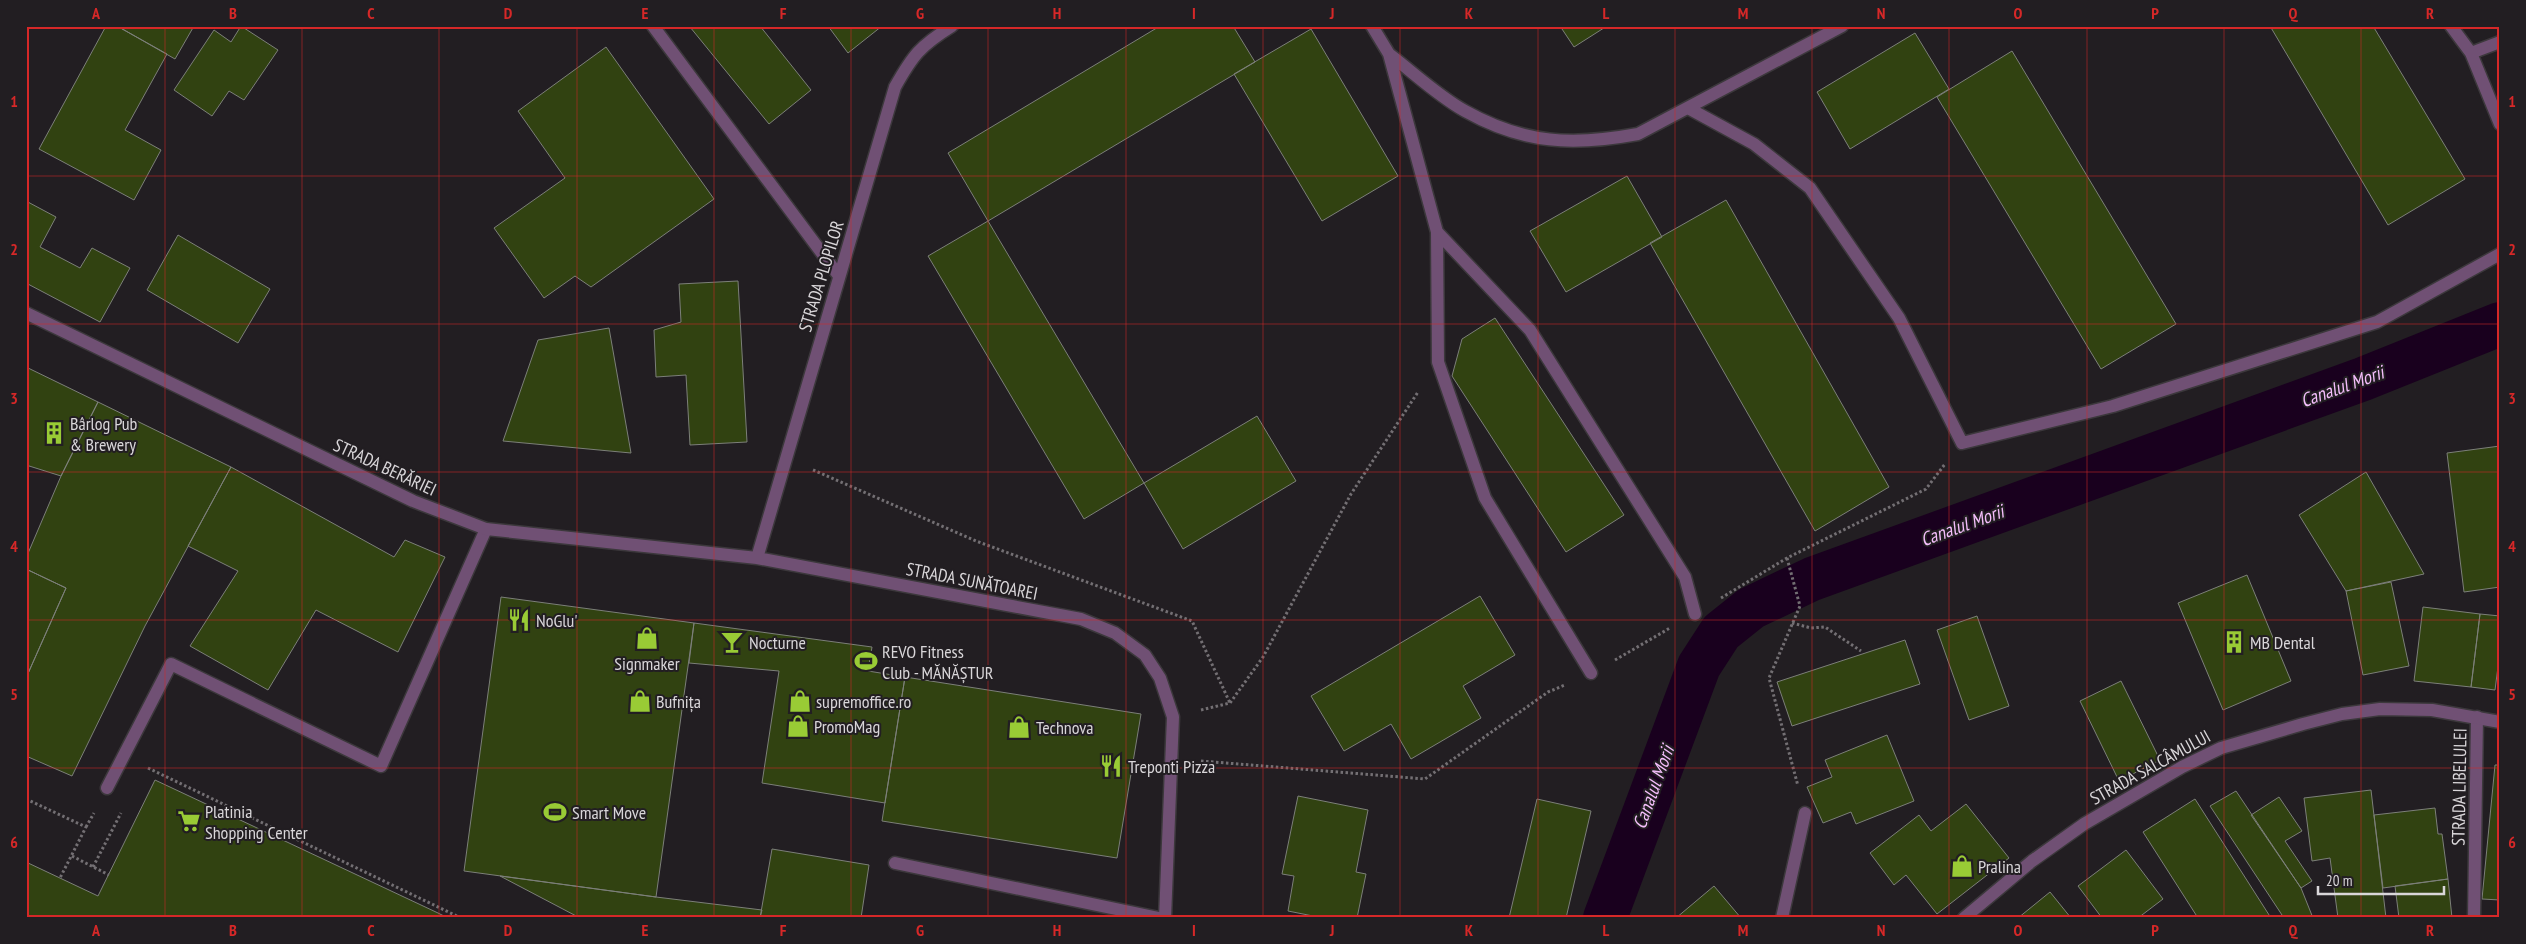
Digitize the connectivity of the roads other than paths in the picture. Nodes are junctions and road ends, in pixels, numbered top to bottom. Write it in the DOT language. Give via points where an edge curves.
graph roads {
  1 [pos="653,26"];
  2 [pos="952,26"];
  3 [pos="1372,26"];
  4 [pos="1842,26"];
  5 [pos="2451,26"];
  6 [pos="2500,42"];
  7 [pos="2470,53"];
  8 [pos="1389,54"];
  9 [pos="1688,108"];
  10 [pos="2500,124"];
  11 [pos="1436,232"];
  12 [pos="2500,254"];
  13 [pos="839,276"];
  14 [pos="26,313"];
  15 [pos="486,529"];
  16 [pos="757,558"];
  17 [pos="1695,614"];
  18 [pos="1591,673"];
  19 [pos="2477,717"];
  20 [pos="2500,722"];
  21 [pos="107,788"];
  22 [pos="1805,812"];
  23 [pos="895,863"];
  24 [pos="1971,916"];
  25 [pos="1159,918"];
  26 [pos="1165,918"];
  27 [pos="1782,918"];
  28 [pos="2474,918"];
  1 -- 13 [label="street"];
  2 -- 13 [label="street, STRADA PLOPILOR" via="912,57 895,88"];
  3 -- 8 [label="street"];
  4 -- 9 [label="street"];
  5 -- 7 [label="street"];
  6 -- 7 [label="street"];
  7 -- 10 [label="street"];
  8 -- 9 [label="street" via="1464,110 1504,130 1554,141 1600,141 1638,134"];
  8 -- 11 [label="street"];
  9 -- 12 [label="street" via="1754,144 1810,188 1900,318 1962,443 2113,406 2378,322"];
  11 -- 17 [label="street" via="1530,330 1685,577"];
  11 -- 18 [label="street" via="1438,362 1485,498"];
  13 -- 16 [label="street, STRADA PLOPILOR"];
  14 -- 15 [label="street, STRADA BERĂRIEI" via="413,501"];
  15 -- 16 [label="street, STRADA BERĂRIEI"];
  15 -- 21 [label="street" via="381,766 171,664"];
  16 -- 26 [label="street, STRADA SUNĂTOAREI" via="1081,619 1128,641 1145,655 1160,678 1173,717"];
  19 -- 20 [label="street, STRADA SALCÂMULUI"];
  19 -- 24 [label="street, STRADA SALCÂMULUI" via="2432,710 2380,709 2342,714 2221,748 2173,771 2084,824 2032,861"];
  19 -- 28 [label="street, STRADA LIBELULEI"];
  22 -- 27 [label="street"];
  23 -- 25 [label="street"];
}
